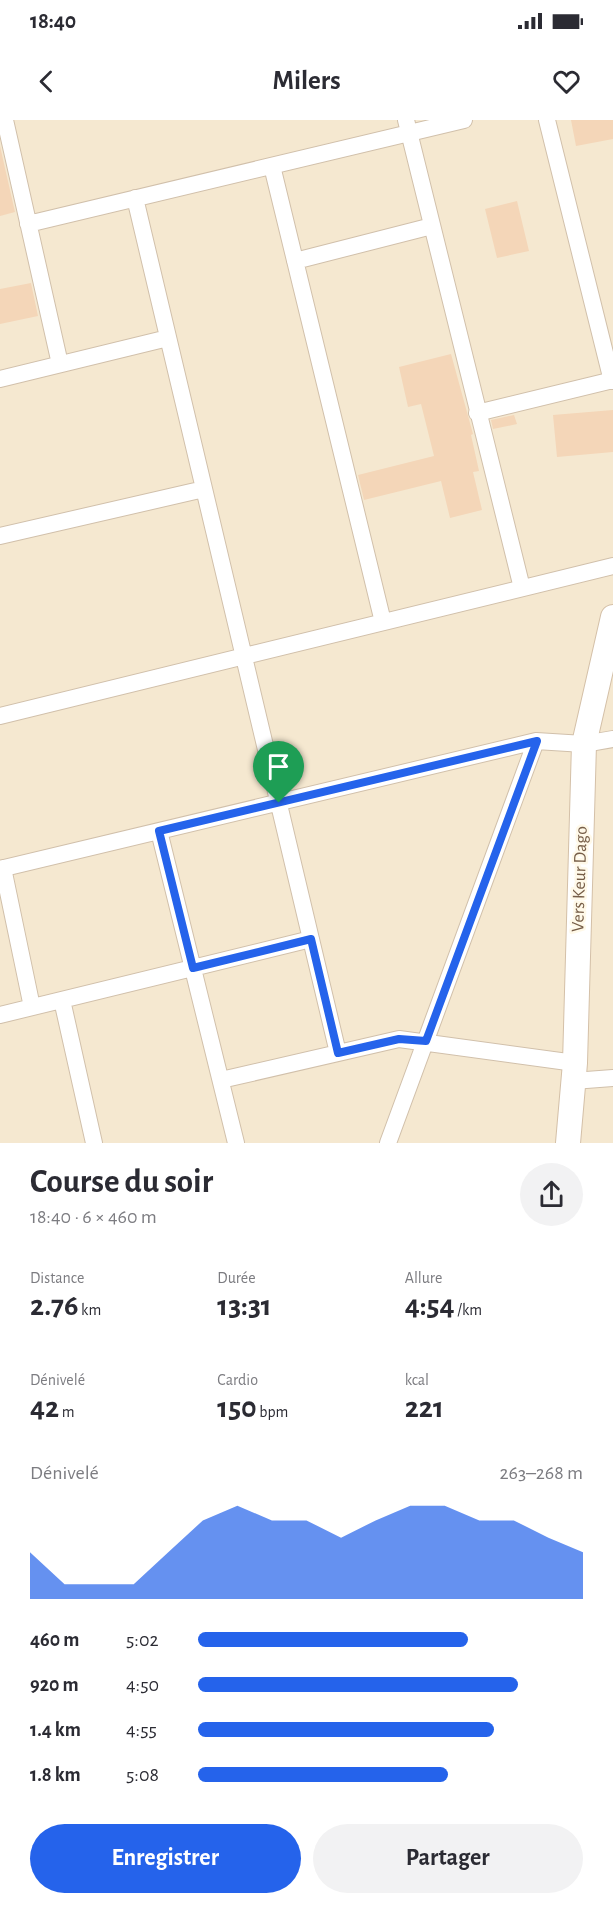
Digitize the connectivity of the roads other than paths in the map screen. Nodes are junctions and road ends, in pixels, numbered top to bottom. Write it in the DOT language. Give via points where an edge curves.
graph roads {
  1 [pos="5,120"];
  2 [pos="464,120"];
  3 [pos="546,120"];
  4 [pos="407,127"];
  5 [pos="272,166"];
  6 [pos="135,198"];
  7 [pos="28,224"];
  8 [pos="432,226"];
  9 [pos="295,261"];
  10 [pos="168,338"];
  11 [pos="60,364"];
  12 [pos="0,379"];
  13 [pos="613,381"];
  14 [pos="477,413"];
  15 [pos="204,489"];
  16 [pos="0,536"];
  17 [pos="613,566"];
  18 [pos="522,588"];
  19 [pos="383,622"];
  20 [pos="612,628"];
  21 [pos="244,656"];
  22 [pos="0,716"];
  23 [pos="613,739"];
  24 [pos="537,741"];
  25 [pos="584,744"];
  26 [pos="279,803"];
  27 [pos="159,831"];
  28 [pos="1,868"];
  29 [pos="311,939"];
  30 [pos="193,968"];
  31 [pos="62,1000"];
  32 [pos="33,1007"];
  33 [pos="0,1015"];
  34 [pos="426,1041"];
  35 [pos="338,1053"];
  36 [pos="574,1072"];
  37 [pos="613,1078"];
  38 [pos="221,1080"];
  39 [pos="94,1143"];
  40 [pos="236,1143"];
  41 [pos="388,1143"];
  42 [pos="568,1143"];
  1 -- 7 [label="street"];
  2 -- 4 [label="street"];
  3 -- 13 [label="street"];
  4 -- 5 [label="street"];
  4 -- 8 [label="street"];
  5 -- 6 [label="street"];
  5 -- 9 [label="street"];
  6 -- 7 [label="street"];
  6 -- 10 [label="street"];
  7 -- 11 [label="street"];
  8 -- 9 [label="street"];
  8 -- 14 [label="street"];
  9 -- 19 [label="street"];
  10 -- 11 [label="street"];
  10 -- 15 [label="street"];
  11 -- 12 [label="street"];
  13 -- 14 [label="street"];
  14 -- 18 [label="street"];
  15 -- 16 [label="street"];
  15 -- 21 [label="street"];
  17 -- 18 [label="street"];
  18 -- 19 [label="street"];
  19 -- 21 [label="street"];
  20 -- 25 [label="street, Vers Keur Dago"];
  21 -- 22 [label="street"];
  21 -- 26 [label="street"];
  23 -- 25 [label="street"];
  24 -- 25 [label="street"];
  24 -- 26 [label="street"];
  24 -- 34 [label="street"];
  25 -- 36 [label="street, Vers Keur Dago"];
  26 -- 27 [label="street"];
  26 -- 29 [label="street"];
  27 -- 28 [label="street"];
  27 -- 30 [label="street"];
  28 -- 32 [label="street"];
  29 -- 30 [label="street"];
  29 -- 35 [label="street"];
  30 -- 31 [label="street"];
  30 -- 38 [label="street"];
  31 -- 32 [label="street"];
  31 -- 39 [label="street"];
  32 -- 33 [label="street"];
  34 -- 35 [label="street" via="399,1039"];
  34 -- 36 [label="street"];
  34 -- 41 [label="street"];
  35 -- 38 [label="street"];
  36 -- 37 [label="street"];
  36 -- 42 [label="street, Vers Keur Dago"];
  38 -- 40 [label="street"];
}
